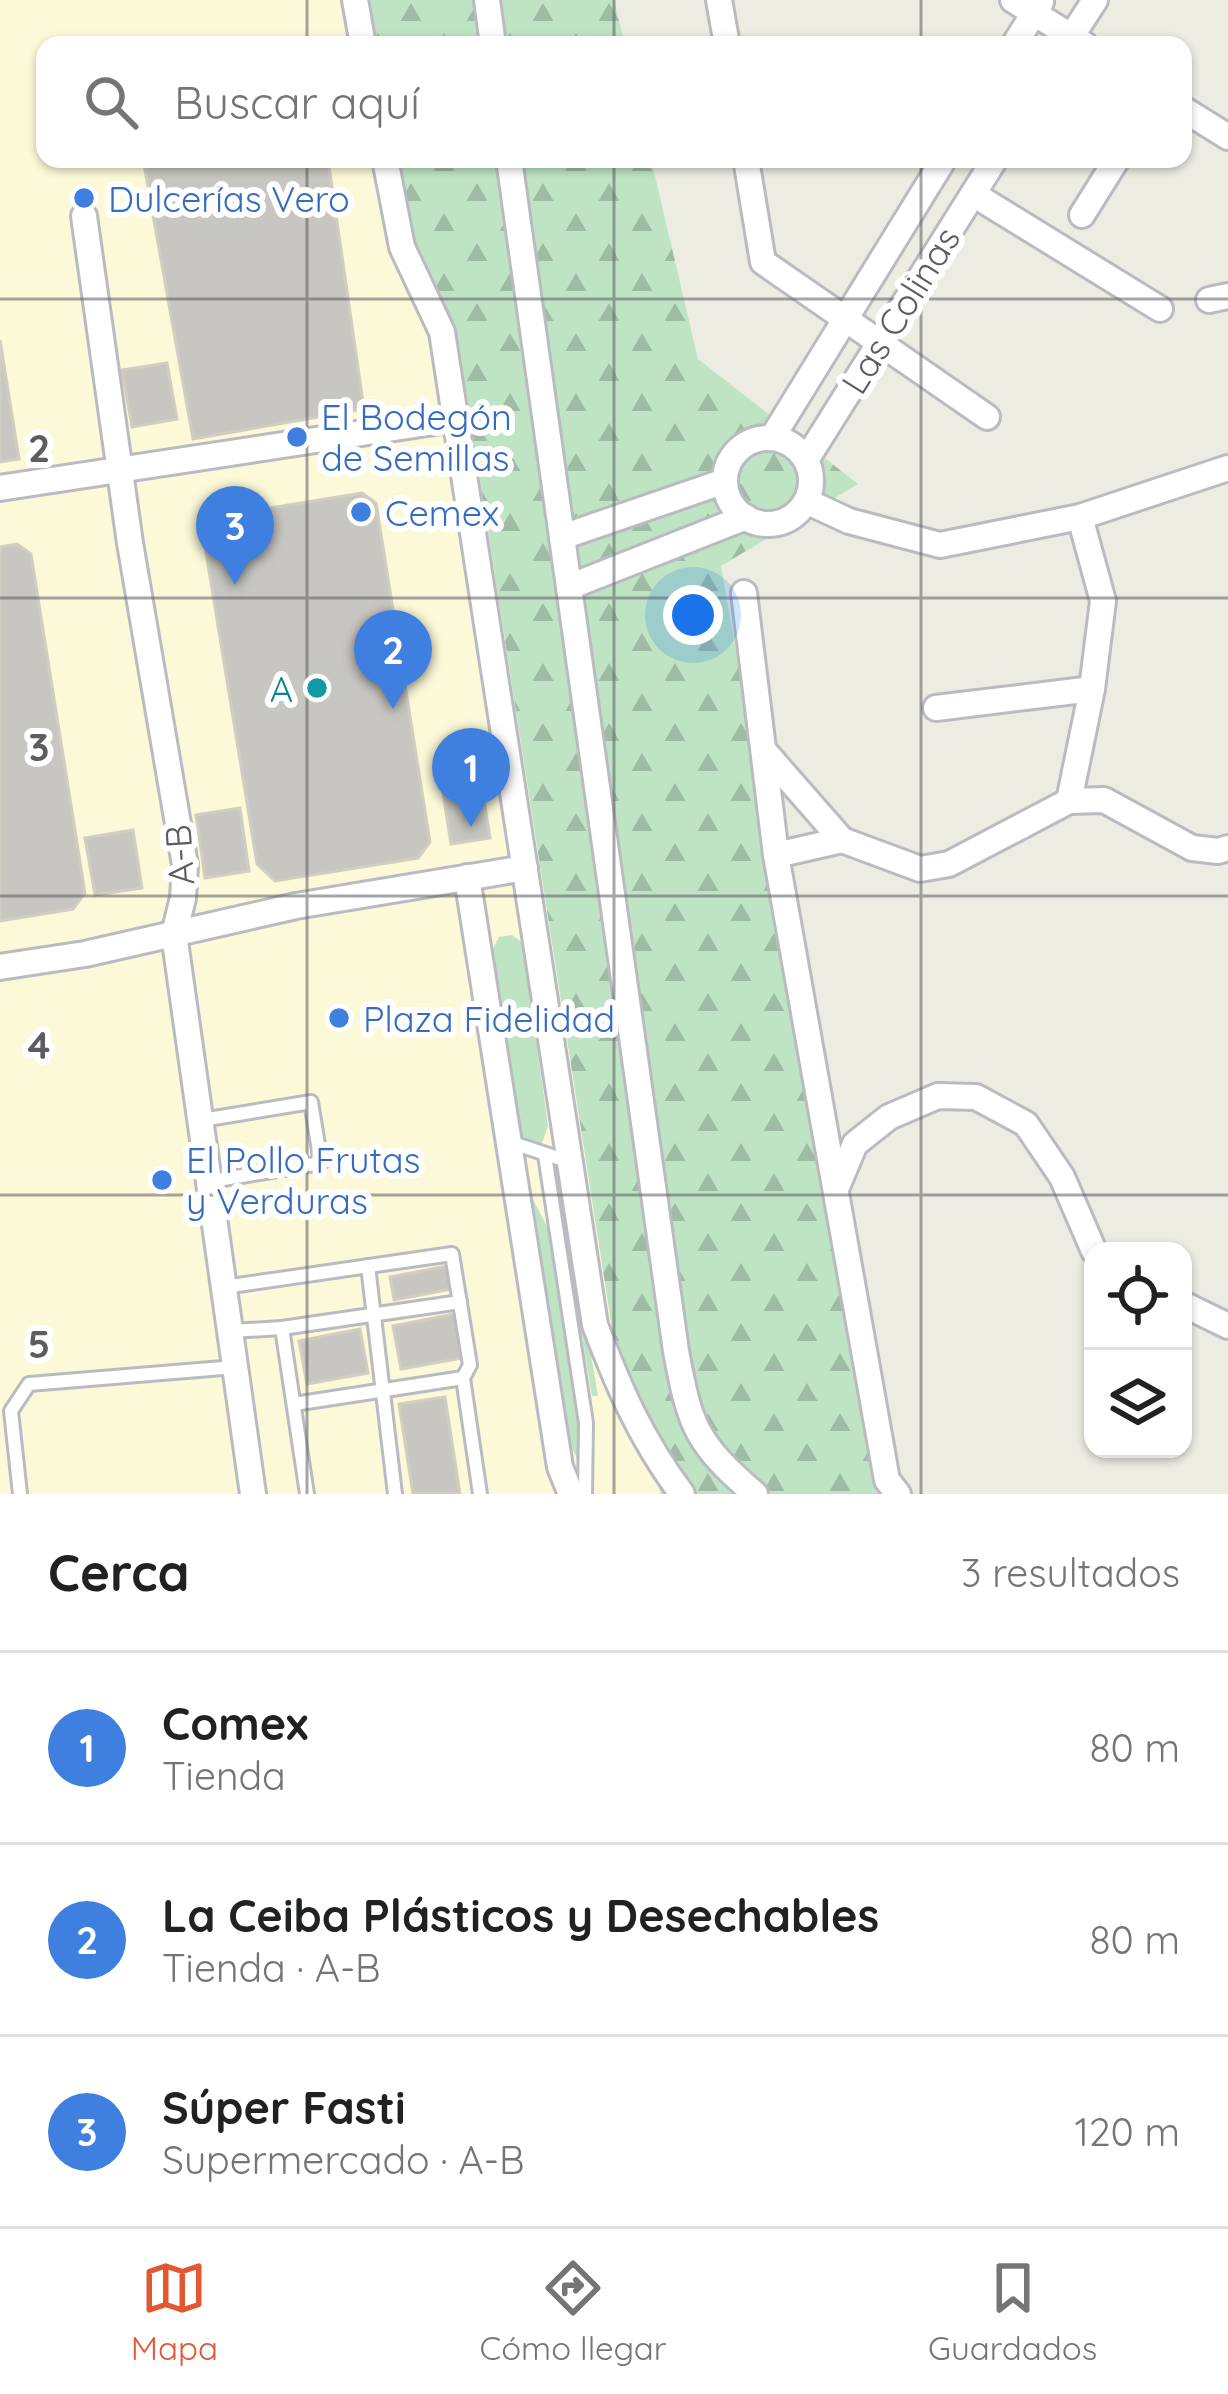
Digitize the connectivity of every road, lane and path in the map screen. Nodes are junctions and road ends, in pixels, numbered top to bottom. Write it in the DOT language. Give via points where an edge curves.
graph roads {
  1 [pos="355,0"];
  2 [pos="487,0"];
  3 [pos="719,0"];
  4 [pos="1095,0"];
  5 [pos="1030,4"];
  6 [pos="361,36"];
  7 [pos="492,36"];
  8 [pos="725,36"];
  9 [pos="1018,36"];
  10 [pos="1067,36"];
  11 [pos="1077,36"];
  12 [pos="1192,115"];
  13 [pos="1228,137"];
  14 [pos="388,168"];
  15 [pos="510,168"];
  16 [pos="747,168"];
  17 [pos="931,168"];
  18 [pos="989,168"];
  19 [pos="1111,168"];
  20 [pos="973,194"];
  21 [pos="1082,215"];
  22 [pos="84,216"];
  23 [pos="1160,309"];
  24 [pos="844,320"];
  25 [pos="879,344"];
  26 [pos="988,417"];
  27 [pos="454,419"];
  28 [pos="772,438"];
  29 [pos="806,460"];
  30 [pos="1228,468"];
  31 [pos="121,472"];
  32 [pos="725,481"];
  33 [pos="0,488"];
  34 [pos="806,501"];
  35 [pos="746,517"];
  36 [pos="1080,517"];
  37 [pos="562,537"];
  38 [pos="569,587"];
  39 [pos="744,593"];
  40 [pos="1092,689"];
  41 [pos="936,708"];
  42 [pos="764,750"];
  43 [pos="1069,801"];
  44 [pos="842,840"];
  45 [pos="1228,848"];
  46 [pos="776,855"];
  47 [pos="526,868"];
  48 [pos="467,877"];
  49 [pos="174,934"];
  50 [pos="0,967"];
  51 [pos="202,1120"];
  52 [pos="506,1140"];
  53 [pos="558,1159"];
  54 [pos="211,1181"];
  55 [pos="835,1191"];
  56 [pos="1090,1242"];
  57 [pos="368,1266"];
  58 [pos="224,1287"];
  59 [pos="460,1302"];
  60 [pos="1192,1308"];
  61 [pos="374,1316"];
  62 [pos="1226,1321"];
  63 [pos="283,1328"];
  64 [pos="231,1331"];
  65 [pos="236,1367"];
  66 [pos="463,1378"];
  67 [pos="382,1389"];
  68 [pos="294,1404"];
  69 [pos="20,1494"];
  70 [pos="254,1494"];
  71 [pos="307,1494"];
  72 [pos="395,1494"];
  73 [pos="480,1494"];
  74 [pos="572,1494"];
  75 [pos="585,1494"];
  76 [pos="682,1494"];
  77 [pos="755,1494"];
  78 [pos="898,1494"];
  1 -- 6 [label="street"];
  2 -- 7 [label="street"];
  3 -- 8 [label="street"];
  4 -- 11 [label="street"];
  5 -- 9 [label="street"];
  5 -- 10 [label="street"];
  12 -- 13 [label="street"];
  14 -- 27 [label="street" via="403,247 442,332"];
  15 -- 37 [label="street"];
  16 -- 24 [label="street" via="763,262"];
  17 -- 24 [label="street, Las Colinas"];
  18 -- 20 [label="street, Las Colinas"];
  19 -- 21 [label="street"];
  20 -- 23 [label="street"];
  20 -- 25 [label="street, Las Colinas"];
  22 -- 31 [label="street, A-B"];
  24 -- 25 [label="street"];
  24 -- 28 [label="street, Las Colinas"];
  25 -- 26 [label="street"];
  25 -- 29 [label="street, Las Colinas"];
  27 -- 31 [label="street"];
  27 -- 47 [label="street"];
  28 -- 29 [label="street"];
  28 -- 32 [label="street" via="734,454"];
  29 -- 34 [label="street"];
  30 -- 36 [label="street"];
  31 -- 33 [label="street"];
  31 -- 49 [label="street, A-B" via="185,865"];
  32 -- 35 [label="street"];
  32 -- 37 [label="street"];
  34 -- 35 [label="street" via="772,524"];
  34 -- 36 [label="street" via="940,544"];
  35 -- 38 [label="street"];
  36 -- 40 [label="street" via="1103,601"];
  37 -- 38 [label="street"];
  38 -- 77 [label="street" via="687,1410 712,1456"];
  39 -- 42 [label="street"];
  40 -- 41 [label="street"];
  40 -- 43 [label="street"];
  42 -- 44 [label="street"];
  42 -- 46 [label="street"];
  43 -- 44 [label="street" via="949,864 920,869"];
  43 -- 45 [label="street" via="1104,800 1192,848"];
  44 -- 46 [label="street"];
  46 -- 55 [label="street"];
  47 -- 48 [label="street"];
  47 -- 53 [label="street"];
  48 -- 49 [label="street"];
  48 -- 52 [label="street"];
  49 -- 50 [label="street"];
  49 -- 51 [label="street, A-B"];
  51 -- 54 [label="street, A-B"];
  51 -- 54 [label="lane" via="311,1102 321,1163"];
  52 -- 53 [label="lane"];
  52 -- 74 [label="street" via="560,1466"];
  53 -- 75 [label="lane" via="586,1423"];
  53 -- 76 [label="street" via="595,1325 626,1406"];
  54 -- 58 [label="street, A-B"];
  55 -- 56 [label="street" via="855,1144 890,1117 938,1096 976,1097 1026,1124"];
  55 -- 78 [label="street" via="887,1480"];
  57 -- 58 [label="lane"];
  57 -- 59 [label="lane" via="452,1253"];
  57 -- 61 [label="lane"];
  58 -- 64 [label="street, A-B"];
  59 -- 61 [label="lane"];
  59 -- 66 [label="lane" via="470,1365"];
  60 -- 62 [label="street"];
  61 -- 63 [label="lane"];
  61 -- 67 [label="lane"];
  63 -- 64 [label="lane"];
  63 -- 68 [label="lane"];
  64 -- 65 [label="street, A-B"];
  65 -- 69 [label="lane" via="29,1384 11,1411"];
  65 -- 70 [label="street, A-B"];
  66 -- 67 [label="lane"];
  66 -- 73 [label="lane"];
  67 -- 68 [label="lane"];
  67 -- 72 [label="lane"];
  68 -- 71 [label="lane"];
}
